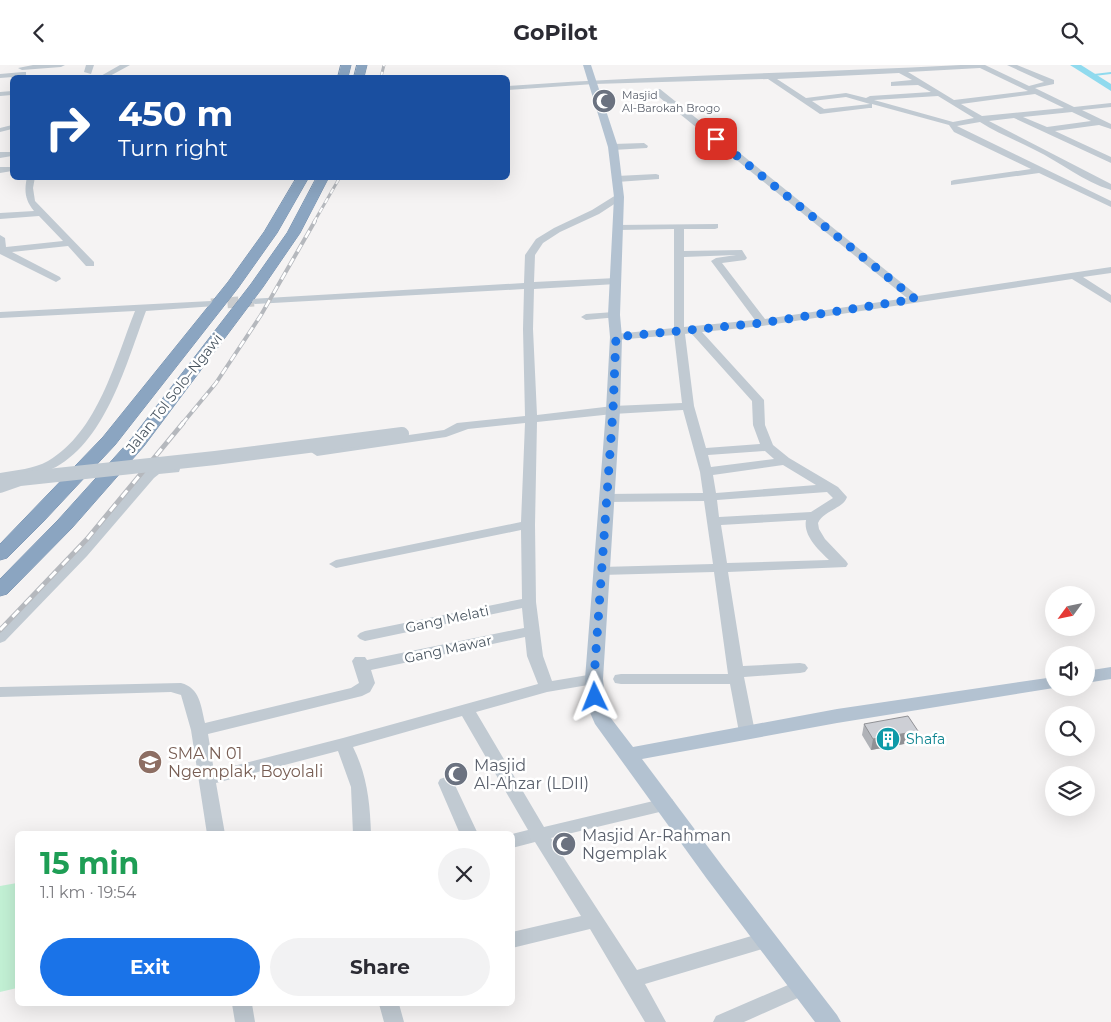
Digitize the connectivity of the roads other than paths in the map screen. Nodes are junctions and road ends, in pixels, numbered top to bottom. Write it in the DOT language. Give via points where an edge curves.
graph roads {
  1 [pos="62,65"];
  2 [pos="126,65"];
  3 [pos="587,65"];
  4 [pos="843,65"];
  5 [pos="892,65"];
  6 [pos="1009,65"];
  7 [pos="984,67"];
  8 [pos="901,70"];
  9 [pos="22,72"];
  10 [pos="856,73"];
  11 [pos="41,75"];
  12 [pos="107,75"];
  13 [pos="821,75"];
  14 [pos="0,76"];
  15 [pos="770,77"];
  16 [pos="594,82"];
  17 [pos="829,82"];
  18 [pos="922,83"];
  19 [pos="894,85"];
  20 [pos="510,88"];
  21 [pos="1028,88"];
  22 [pos="657,91"];
  23 [pos="1036,92"];
  24 [pos="795,93"];
  25 [pos="941,94"];
  26 [pos="846,95"];
  27 [pos="855,99"];
  28 [pos="805,100"];
  29 [pos="955,102"];
  30 [pos="877,105"];
  31 [pos="1030,105"];
  32 [pos="1110,105"];
  33 [pos="1074,110"];
  34 [pos="1045,113"];
  35 [pos="1016,117"];
  36 [pos="981,119"];
  37 [pos="1100,122"];
  38 [pos="954,124"];
  39 [pos="1111,127"];
  40 [pos="1046,130"];
  41 [pos="1061,137"];
  42 [pos="1025,142"];
  43 [pos="644,146"];
  44 [pos="613,147"];
  45 [pos="1111,148"];
  46 [pos="1090,150"];
  47 [pos="1111,160"];
  48 [pos="1040,170"];
  49 [pos="1077,170"];
  50 [pos="1052,175"];
  51 [pos="656,177"];
  52 [pos="617,179"];
  53 [pos="30,180"];
  54 [pos="302,180"];
  55 [pos="321,180"];
  56 [pos="954,183"];
  57 [pos="1111,187"];
  58 [pos="619,197"];
  59 [pos="1111,204"];
  60 [pos="41,213"];
  61 [pos="0,217"];
  62 [pos="715,226"];
  63 [pos="619,227"];
  64 [pos="679,228"];
  65 [pos="0,239"];
  66 [pos="69,243"];
  67 [pos="1,251"];
  68 [pos="680,254"];
  69 [pos="90,264"];
  70 [pos="1111,270"];
  71 [pos="1074,276"];
  72 [pos="56,279"];
  73 [pos="616,281"];
  74 [pos="529,286"];
  75 [pos="915,299"];
  76 [pos="255,301"];
  77 [pos="1111,301"];
  78 [pos="211,304"];
  79 [pos="142,308"];
  80 [pos="0,315"];
  81 [pos="614,315"];
  82 [pos="586,317"];
  83 [pos="762,323"];
  84 [pos="694,330"];
  85 [pos="679,332"];
  86 [pos="616,337"];
  87 [pos="688,407"];
  88 [pos="613,410"];
  89 [pos="531,418"];
  90 [pos="466,426"];
  91 [pos="768,447"];
  92 [pos="699,452"];
  93 [pos="785,461"];
  94 [pos="706,472"];
  95 [pos="0,477"];
  96 [pos="0,486"];
  97 [pos="827,488"];
  98 [pos="709,497"];
  99 [pos="606,498"];
  100 [pos="814,516"];
  101 [pos="712,521"];
  102 [pos="528,525"];
  103 [pos="0,554"];
  104 [pos="336,564"];
  105 [pos="720,569"];
  106 [pos="601,571"];
  107 [pos="0,590"];
  108 [pos="529,602"];
  109 [pos="532,631"];
  110 [pos="365,636"];
  111 [pos="0,638"];
  112 [pos="800,668"];
  113 [pos="1111,673"];
  114 [pos="736,675"];
  115 [pos="1095,676"];
  116 [pos="594,679"];
  117 [pos="621,679"];
  118 [pos="1045,684"];
  119 [pos="547,687"];
  120 [pos="0,692"];
  121 [pos="466,709"];
  122 [pos="199,730"];
  123 [pos="747,732"];
  124 [pos="343,744"];
  125 [pos="629,755"];
  126 [pos="207,779"];
  127 [pos="446,783"];
  128 [pos="666,804"];
  129 [pos="216,831"];
  130 [pos="362,831"];
  131 [pos="468,831"];
  132 [pos="540,836"];
  133 [pos="515,840"];
  134 [pos="593,921"];
  135 [pos="515,939"];
  136 [pos="765,940"];
  137 [pos="632,980"];
  138 [pos="802,987"];
  139 [pos="242,1006"];
  140 [pos="390,1006"];
  141 [pos="826,1021"];
  142 [pos="245,1022"];
  143 [pos="394,1022"];
  144 [pos="656,1022"];
  145 [pos="723,1022"];
  1 -- 9 [label="street"];
  2 -- 12 [label="street"];
  3 -- 16 [label="main road"];
  4 -- 10 [label="street"];
  5 -- 8 [label="street"];
  6 -- 7 [label="street"];
  6 -- 21 [label="street" via="1051,82"];
  7 -- 8 [label="street"];
  7 -- 21 [label="street"];
  8 -- 10 [label="street"];
  8 -- 18 [label="street"];
  9 -- 11 [label="street"];
  9 -- 14 [label="street"];
  10 -- 13 [label="street"];
  13 -- 15 [label="street"];
  13 -- 17 [label="street"];
  15 -- 16 [label="street"];
  15 -- 24 [label="street"];
  16 -- 20 [label="street"];
  16 -- 44 [label="main road"];
  18 -- 19 [label="street"];
  18 -- 25 [label="street"];
  21 -- 23 [label="street"];
  22 -- 75 [label="street"];
  23 -- 29 [label="street"];
  23 -- 33 [label="street"];
  24 -- 26 [label="street" via="837,88"];
  24 -- 28 [label="street"];
  25 -- 27 [label="street"];
  25 -- 29 [label="street"];
  26 -- 27 [label="street"];
  26 -- 28 [label="street"];
  27 -- 30 [label="street"];
  28 -- 30 [label="street" via="823,112"];
  29 -- 36 [label="street"];
  30 -- 38 [label="street"];
  31 -- 34 [label="street"];
  32 -- 33 [label="street"];
  33 -- 34 [label="street"];
  33 -- 37 [label="street"];
  34 -- 35 [label="street"];
  35 -- 36 [label="street"];
  35 -- 40 [label="street"];
  36 -- 38 [label="street"];
  36 -- 42 [label="street"];
  37 -- 39 [label="street"];
  37 -- 40 [label="street"];
  38 -- 48 [label="street" via="957,129"];
  40 -- 41 [label="street"];
  41 -- 42 [label="street"];
  41 -- 46 [label="street"];
  42 -- 49 [label="street"];
  43 -- 44 [label="street"];
  44 -- 52 [label="main road"];
  45 -- 46 [label="street"];
  46 -- 47 [label="street"];
  48 -- 50 [label="street"];
  48 -- 56 [label="street"];
  49 -- 50 [label="street"];
  49 -- 57 [label="street"];
  50 -- 59 [label="street"];
  51 -- 52 [label="street"];
  52 -- 58 [label="main road"];
  53 -- 60 [label="street" via="30,200"];
  54 -- 103 [label="highway, Jalan Tol Solo–Ngawi" via="233,285 109,441"];
  55 -- 107 [label="highway, Jalan Tol Solo–Ngawi" via="293,233 256,287 138,442 65,524"];
  58 -- 63 [label="main road"];
  58 -- 74 [label="street" via="549,235 534,247 529,265"];
  60 -- 61 [label="street"];
  60 -- 66 [label="street"];
  62 -- 64 [label="street"];
  63 -- 64 [label="street"];
  63 -- 73 [label="main road"];
  64 -- 68 [label="street"];
  65 -- 67 [label="street"];
  66 -- 67 [label="street"];
  66 -- 69 [label="street"];
  67 -- 72 [label="street"];
  68 -- 83 [label="street" via="739,252 742,258 716,263"];
  68 -- 85 [label="street"];
  70 -- 71 [label="street"];
  71 -- 75 [label="street"];
  71 -- 77 [label="street"];
  73 -- 74 [label="street"];
  73 -- 81 [label="main road"];
  74 -- 76 [label="street"];
  74 -- 89 [label="street"];
  75 -- 83 [label="street"];
  78 -- 79 [label="street"];
  79 -- 80 [label="street"];
  79 -- 95 [label="street" via="97,419 57,462 37,470"];
  81 -- 82 [label="street"];
  81 -- 86 [label="main road"];
  83 -- 84 [label="street"];
  84 -- 85 [label="street"];
  84 -- 91 [label="street" via="758,400 759,425"];
  85 -- 86 [label="street"];
  85 -- 87 [label="street"];
  86 -- 88 [label="main road"];
  87 -- 88 [label="street"];
  87 -- 92 [label="street"];
  88 -- 89 [label="street"];
  88 -- 99 [label="main road"];
  89 -- 90 [label="street"];
  89 -- 102 [label="street"];
  90 -- 96 [label="street, bridge" via="20,479"];
  90 -- 111 [label="street" via="446,433 368,446 152,473 82,553"];
  91 -- 92 [label="street"];
  91 -- 93 [label="street"];
  92 -- 94 [label="street"];
  93 -- 94 [label="street"];
  93 -- 97 [label="street"];
  94 -- 98 [label="street"];
  97 -- 98 [label="street"];
  97 -- 100 [label="street" via="836,492 840,499"];
  98 -- 99 [label="street"];
  98 -- 101 [label="street"];
  99 -- 106 [label="main road"];
  100 -- 101 [label="street"];
  100 -- 105 [label="street" via="811,526 814,534 841,564"];
  101 -- 105 [label="street"];
  102 -- 104 [label="street"];
  102 -- 108 [label="street"];
  105 -- 106 [label="street"];
  105 -- 114 [label="street"];
  106 -- 116 [label="main road"];
  108 -- 109 [label="street"];
  108 -- 110 [label="street, Gang Melati"];
  109 -- 119 [label="street" via="535,656"];
  109 -- 122 [label="street, Gang Mawar" via="362,664 367,683 356,692"];
  112 -- 114 [label="street"];
  113 -- 115 [label="main road"];
  114 -- 117 [label="street"];
  114 -- 123 [label="street"];
  116 -- 119 [label="street"];
  116 -- 125 [label="main road" via="597,709"];
  118 -- 123 [label="main road"];
  119 -- 121 [label="street"];
  120 -- 122 [label="street" via="181,688 191,697"];
  121 -- 124 [label="street"];
  121 -- 132 [label="street"];
  122 -- 126 [label="street"];
  123 -- 125 [label="main road"];
  124 -- 126 [label="street"];
  124 -- 130 [label="street" via="360,782"];
  125 -- 128 [label="main road"];
  126 -- 129 [label="street"];
  127 -- 131 [label="street"];
  128 -- 132 [label="street"];
  128 -- 136 [label="main road"];
  132 -- 133 [label="street"];
  132 -- 134 [label="street"];
  134 -- 135 [label="street"];
  134 -- 137 [label="street"];
  136 -- 137 [label="street"];
  136 -- 138 [label="main road"];
  137 -- 144 [label="street"];
  138 -- 141 [label="main road"];
  138 -- 145 [label="street"];
  139 -- 142 [label="street"];
  140 -- 143 [label="street"];
}
